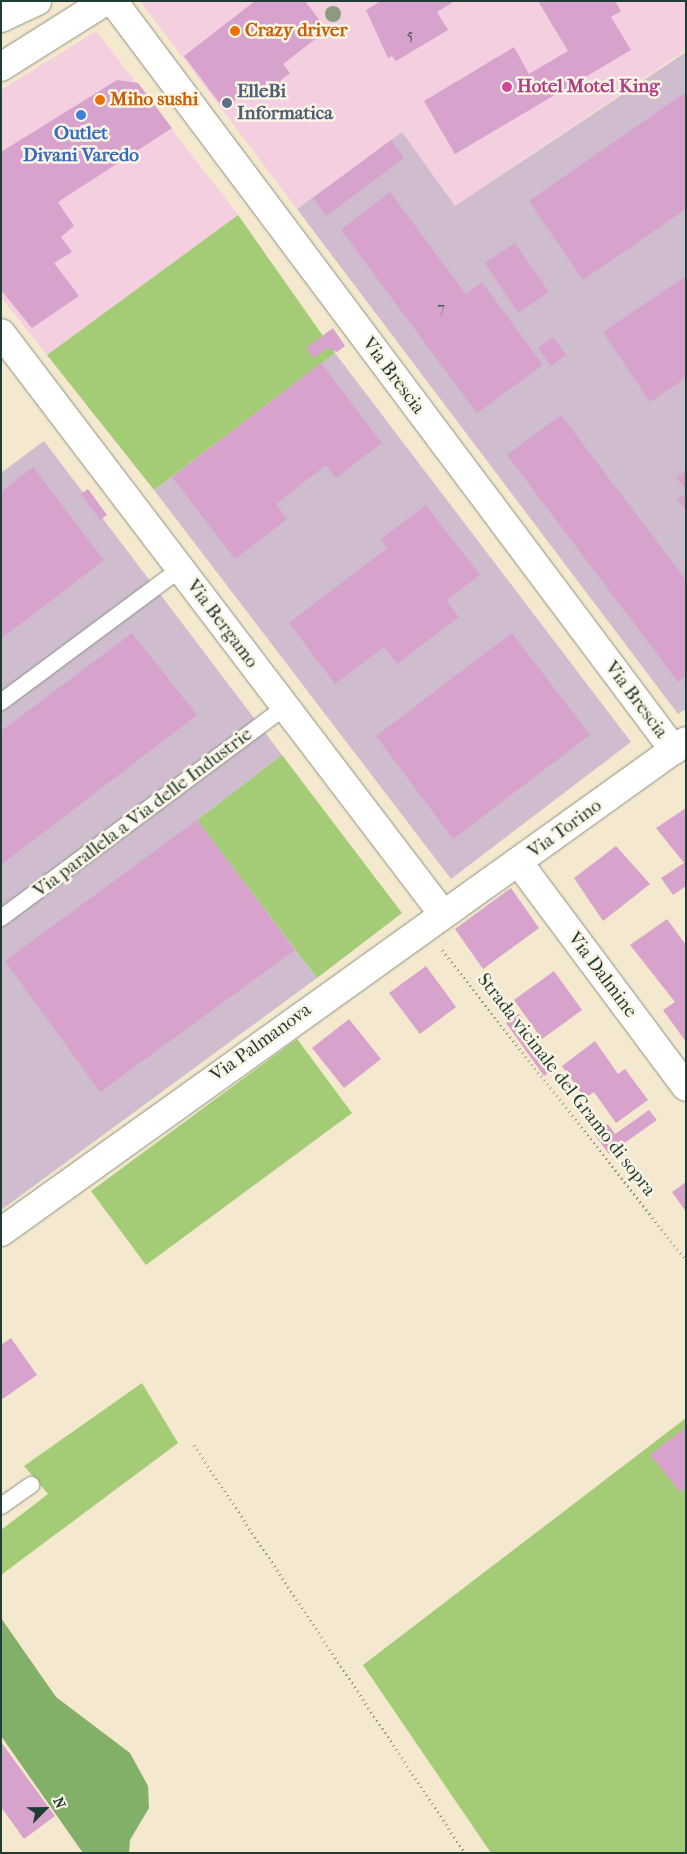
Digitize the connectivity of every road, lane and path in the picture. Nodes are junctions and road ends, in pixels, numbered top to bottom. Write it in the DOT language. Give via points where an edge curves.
graph roads {
  1 [pos="37,1"];
  2 [pos="106,1"];
  3 [pos="113,1"];
  4 [pos="1,18"];
  5 [pos="1,67"];
  6 [pos="4,337"];
  7 [pos="180,569"];
  8 [pos="1,702"];
  9 [pos="285,707"];
  10 [pos="680,746"];
  11 [pos="519,863"];
  12 [pos="1,918"];
  13 [pos="433,920"];
  14 [pos="686,1087"];
  15 [pos="1,1232"];
  16 [pos="686,1260"];
  17 [pos="194,1445"];
  18 [pos="31,1485"];
  19 [pos="1,1506"];
  20 [pos="465,1853"];
  1 -- 4 [label="main road"];
  2 -- 5 [label="main road"];
  3 -- 10 [label="main road, Via Brescia"];
  6 -- 7 [label="main road, Via Bergamo"];
  7 -- 8 [label="lane"];
  7 -- 9 [label="main road, Via Bergamo"];
  9 -- 12 [label="lane, Via parallela a Via delle Industrie"];
  9 -- 13 [label="main road, Via Bergamo"];
  10 -- 11 [label="main road, Via Torino"];
  11 -- 13 [label="main road, Via Torino"];
  11 -- 14 [label="main road, Via Dalmine"];
  13 -- 15 [label="main road, Via Palmanova"];
  13 -- 16 [label="path, Strada vicinale del Gramo di sopra"];
  17 -- 20 [label="path"];
  18 -- 19 [label="lane"];
}
